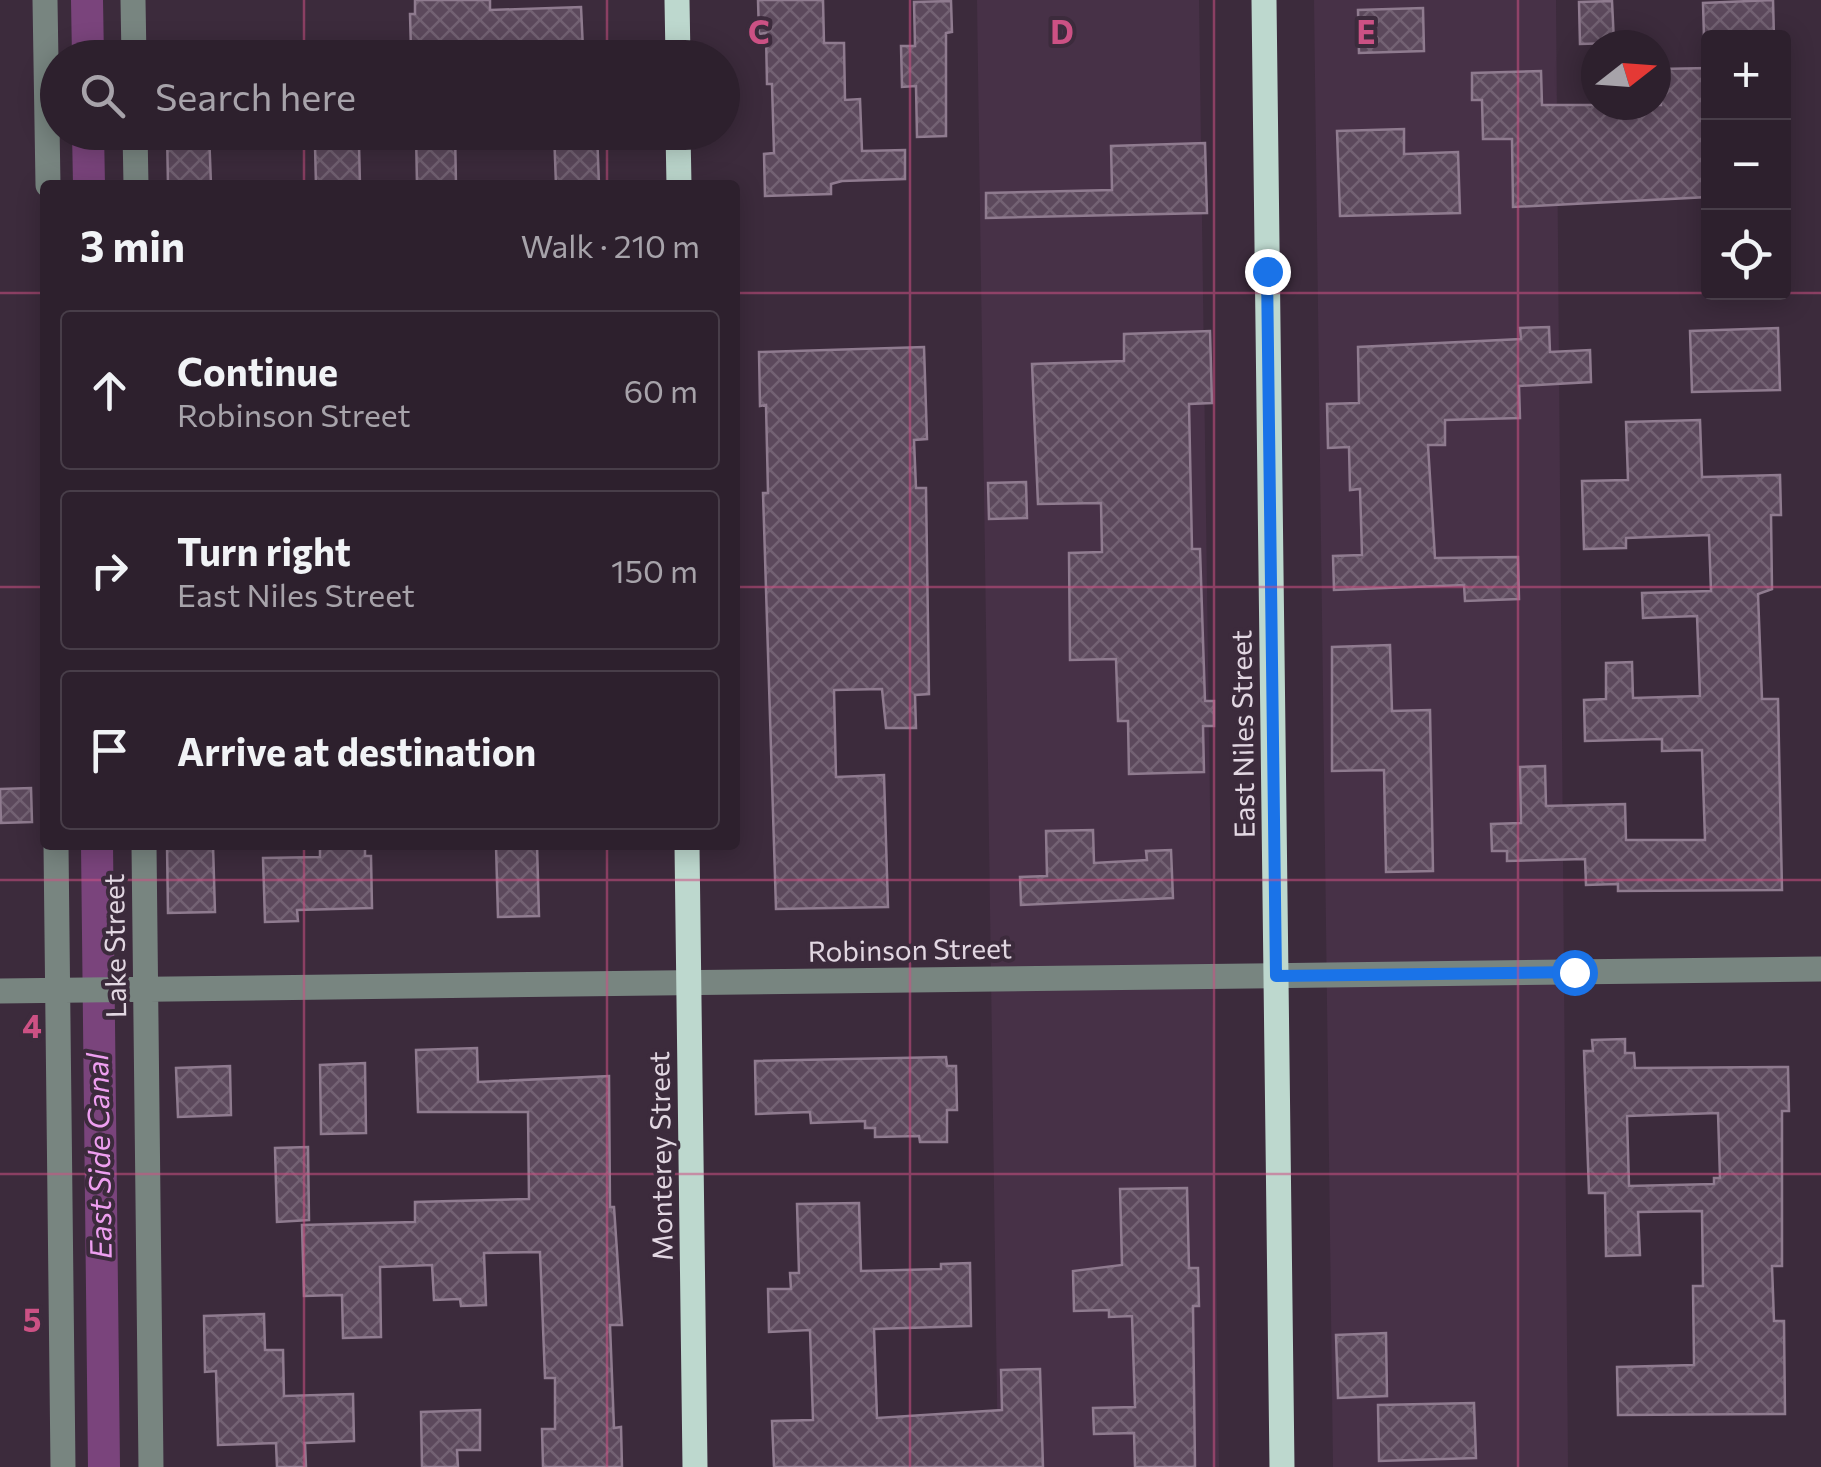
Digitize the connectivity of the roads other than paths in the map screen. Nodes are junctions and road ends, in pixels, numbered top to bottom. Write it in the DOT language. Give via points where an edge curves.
graph roads {
  1 [pos="45,0"];
  2 [pos="134,0"];
  3 [pos="677,0"];
  4 [pos="1264,0"];
  5 [pos="46,40"];
  6 [pos="134,40"];
  7 [pos="678,40"];
  8 [pos="47,150"];
  9 [pos="135,150"];
  10 [pos="678,150"];
  11 [pos="48,180"];
  12 [pos="136,180"];
  13 [pos="679,180"];
  14 [pos="56,850"];
  15 [pos="144,850"];
  16 [pos="687,850"];
  17 [pos="1821,969"];
  18 [pos="1276,976"];
  19 [pos="688,983"];
  20 [pos="146,989"];
  21 [pos="58,990"];
  22 [pos="0,991"];
  23 [pos="63,1467"];
  24 [pos="151,1467"];
  25 [pos="694,1467"];
  26 [pos="1282,1467"];
  1 -- 5 [label="street"];
  2 -- 6 [label="street"];
  3 -- 7 [label="main road"];
  4 -- 18 [label="main road, East Niles Street"];
  8 -- 11 [label="street"];
  9 -- 12 [label="street"];
  10 -- 13 [label="main road"];
  14 -- 21 [label="street, Lake Street"];
  15 -- 20 [label="street, Lake Street"];
  16 -- 19 [label="main road, Monterey Street"];
  17 -- 18 [label="street, Robinson Street"];
  18 -- 19 [label="street, Robinson Street"];
  18 -- 26 [label="main road, East Niles Street"];
  19 -- 20 [label="street, Robinson Street"];
  19 -- 25 [label="main road, Monterey Street"];
  20 -- 21 [label="street, Robinson Street"];
  20 -- 24 [label="street, Lake Street"];
  21 -- 22 [label="street, Robinson Street"];
  21 -- 23 [label="street, Lake Street"];
}
